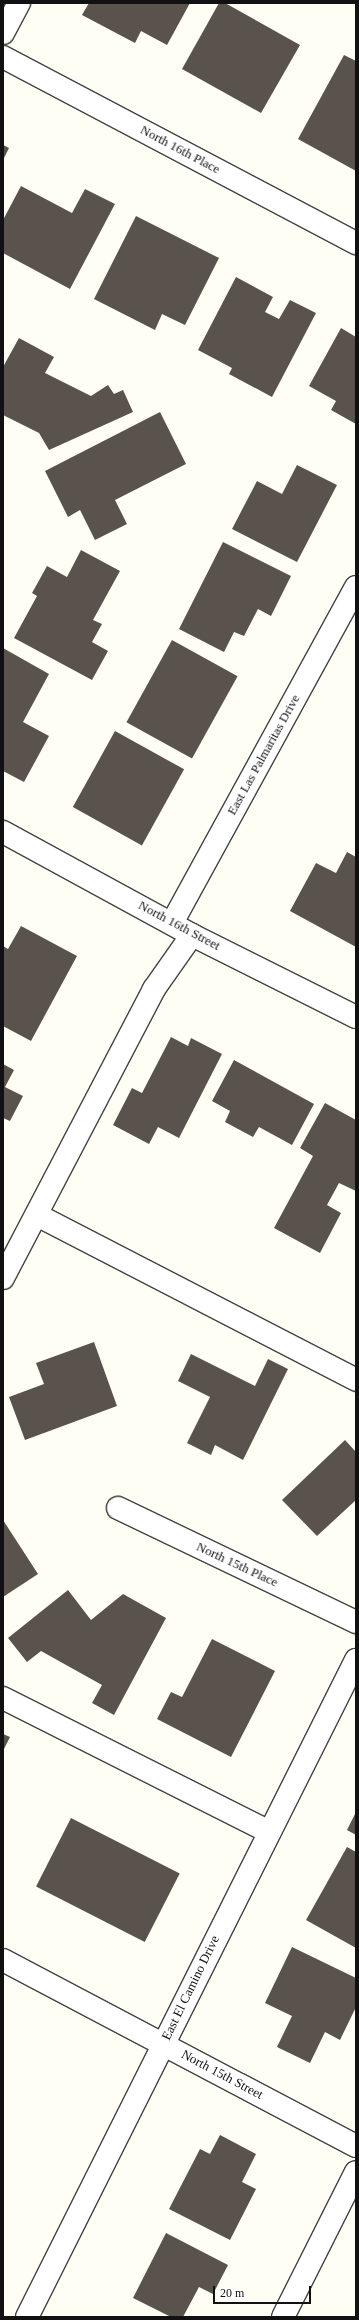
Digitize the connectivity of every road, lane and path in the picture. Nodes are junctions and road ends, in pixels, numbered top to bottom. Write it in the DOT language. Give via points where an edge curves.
graph roads {
  1 [pos="19,3"];
  2 [pos="3,33"];
  3 [pos="3,57"];
  4 [pos="356,243"];
  5 [pos="356,587"];
  6 [pos="3,832"];
  7 [pos="172,923"];
  8 [pos="192,935"];
  9 [pos="356,1017"];
  10 [pos="36,1215"];
  11 [pos="3,1278"];
  12 [pos="356,1380"];
  13 [pos="118,1508"];
  14 [pos="356,1622"];
  15 [pos="356,1660"];
  16 [pos="3,1698"];
  17 [pos="269,1832"];
  18 [pos="3,1960"];
  19 [pos="163,2044"];
  20 [pos="356,2146"];
  21 [pos="356,2172"];
  22 [pos="27,2317"];
  23 [pos="282,2317"];
  1 -- 2 [label="street"];
  3 -- 4 [label="street, North 16th Place"];
  5 -- 7 [label="street, East Las Palmaritas Drive"];
  6 -- 7 [label="street, North 16th Street"];
  7 -- 8 [label="street, North 16th Street"];
  8 -- 9 [label="street, North 16th Street"];
  8 -- 10 [label="street" via="154,989"];
  10 -- 11 [label="street"];
  10 -- 12 [label="street"];
  13 -- 14 [label="street, North 15th Place"];
  15 -- 17 [label="street, East El Camino Drive"];
  16 -- 17 [label="street"];
  17 -- 19 [label="street, East El Camino Drive"];
  18 -- 19 [label="street, North 15th Street"];
  19 -- 20 [label="street, North 15th Street"];
  19 -- 22 [label="street, East El Camino Drive"];
  21 -- 23 [label="street"];
}
